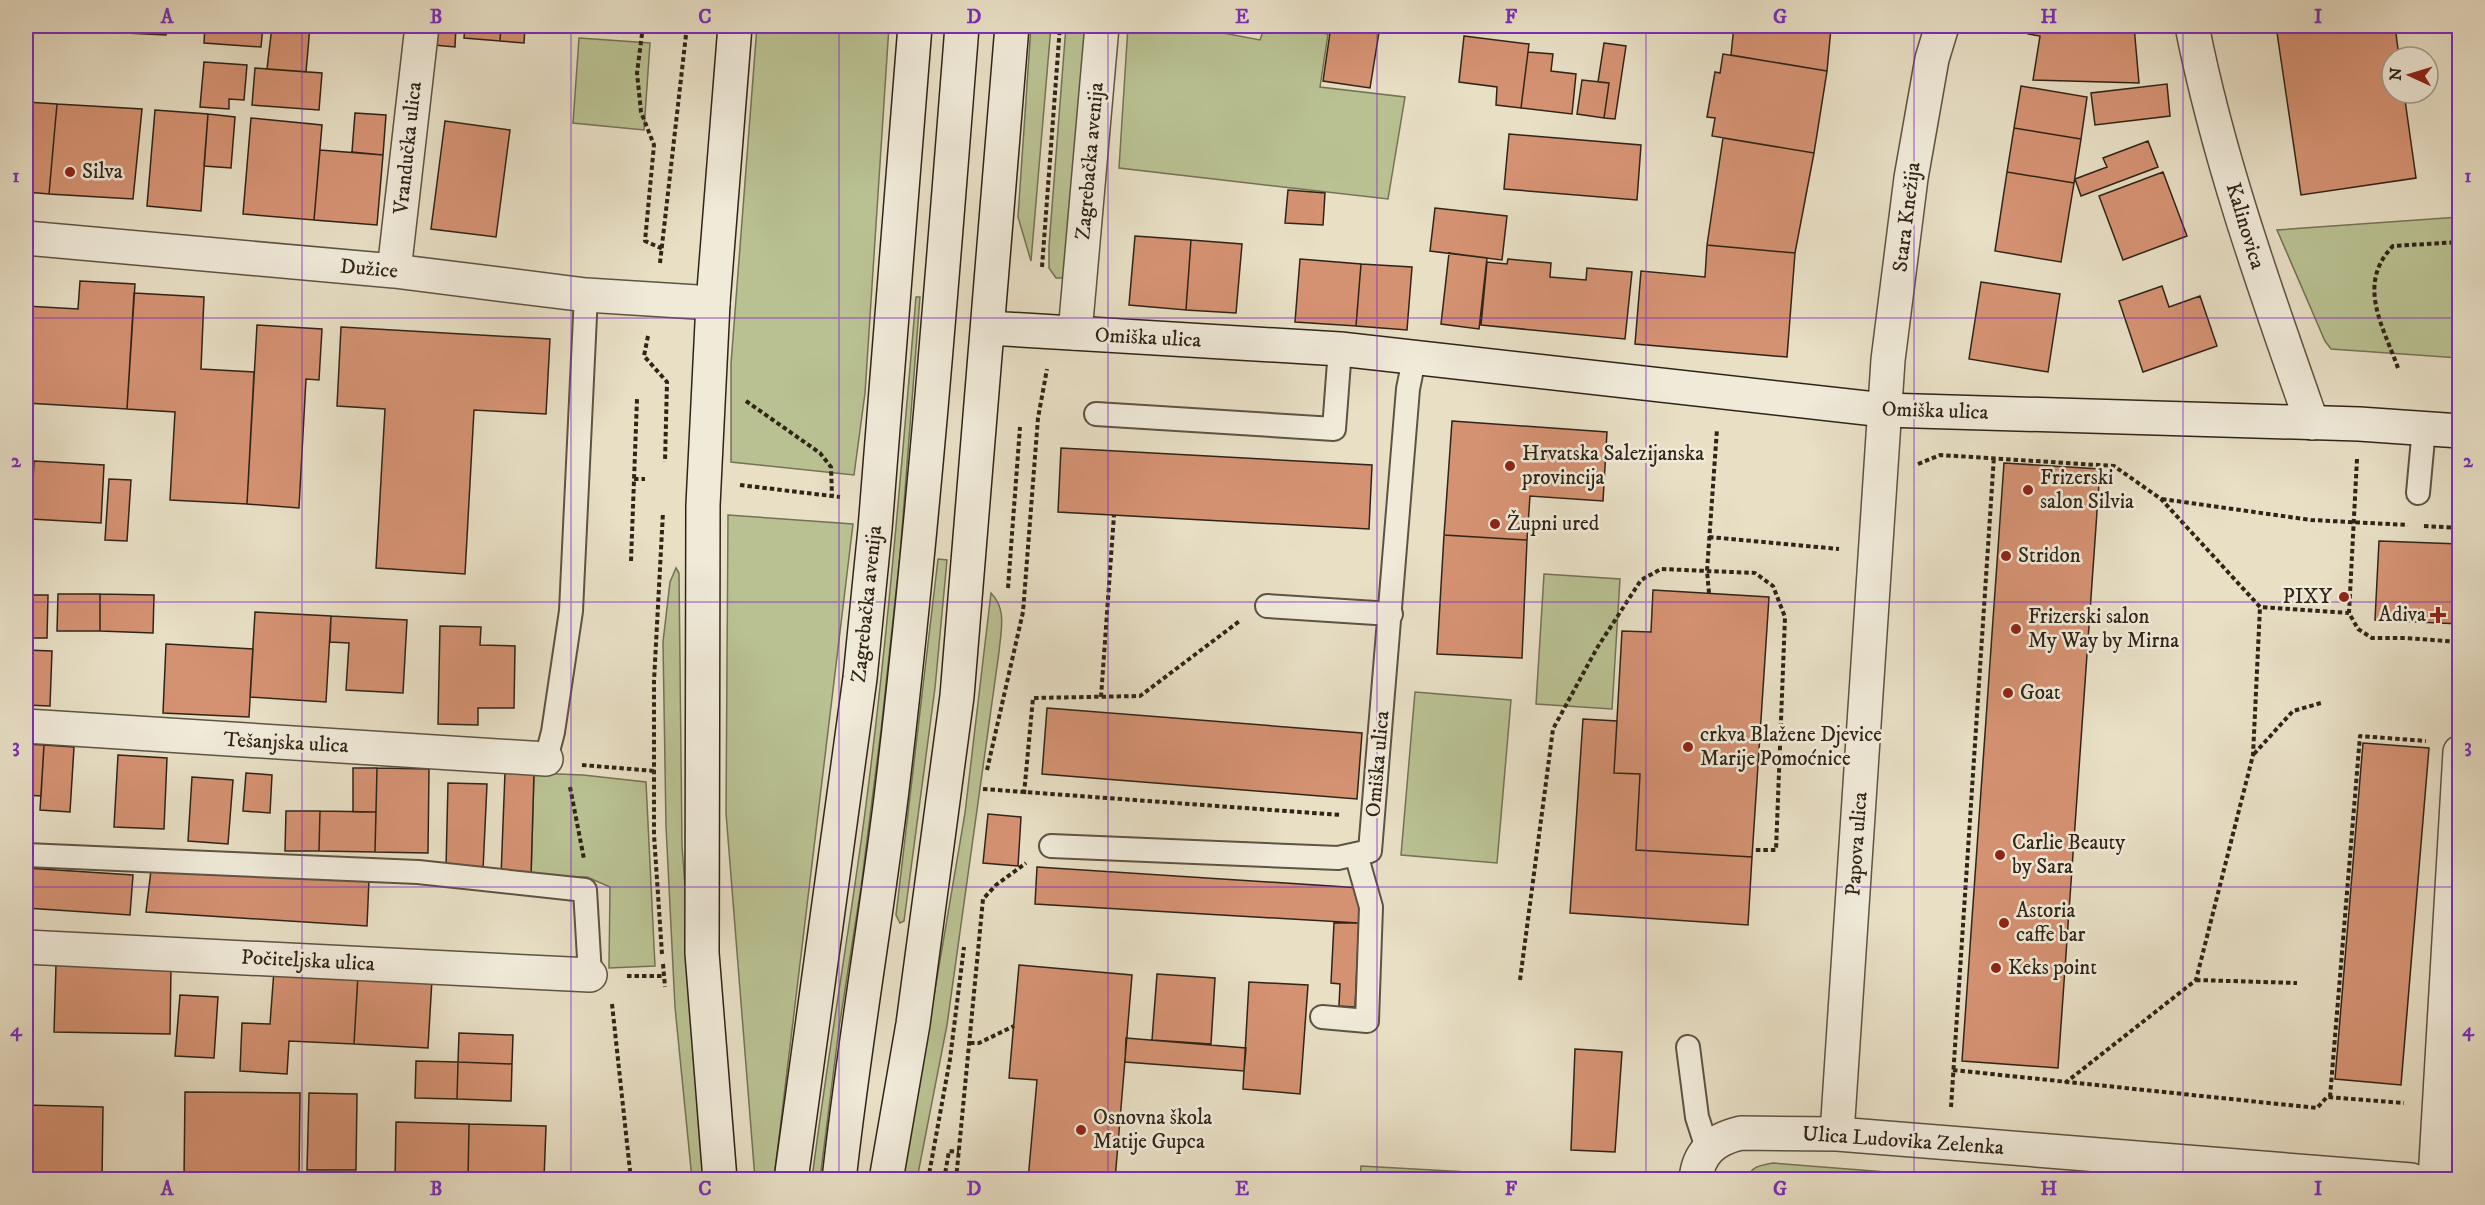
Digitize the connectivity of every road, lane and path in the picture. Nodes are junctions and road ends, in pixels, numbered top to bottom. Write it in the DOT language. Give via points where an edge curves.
graph roads {
  1 [pos="422,26"];
  2 [pos="554,26"];
  3 [pos="687,26"];
  4 [pos="735,26"];
  5 [pos="915,26"];
  6 [pos="962,26"];
  7 [pos="1012,26"];
  8 [pos="1102,26"];
  9 [pos="1942,26"];
  10 [pos="2192,26"];
  11 [pos="643,28"];
  12 [pos="26,238"];
  13 [pos="2460,242"];
  14 [pos="663,249"];
  15 [pos="660,263"];
  16 [pos="394,271"];
  17 [pos="586,295"];
  18 [pos="713,303"];
  19 [pos="989,328"];
  20 [pos="1076,333"];
  21 [pos="646,343"];
  22 [pos="1340,349"];
  23 [pos="1414,359"];
  24 [pos="1048,366"];
  25 [pos="2398,368"];
  26 [pos="736,396"];
  27 [pos="637,399"];
  28 [pos="1884,410"];
  29 [pos="1096,414"];
  30 [pos="1717,421"];
  31 [pos="2312,423"];
  32 [pos="1020,427"];
  33 [pos="2424,429"];
  34 [pos="2460,431"];
  35 [pos="2358,450"];
  36 [pos="1994,456"];
  37 [pos="1913,469"];
  38 [pos="665,471"];
  39 [pos="634,478"];
  40 [pos="645,479"];
  41 [pos="731,484"];
  42 [pos="2418,494"];
  43 [pos="832,496"];
  44 [pos="838,497"];
  45 [pos="2161,499"];
  46 [pos="663,506"];
  47 [pos="1114,515"];
  48 [pos="2353,522"];
  49 [pos="2460,528"];
  50 [pos="1709,537"];
  51 [pos="1846,550"];
  52 [pos="631,561"];
  53 [pos="1707,571"];
  54 [pos="1008,588"];
  55 [pos="1708,593"];
  56 [pos="1267,606"];
  57 [pos="2260,607"];
  58 [pos="2349,613"];
  59 [pos="1391,614"];
  60 [pos="2460,642"];
  61 [pos="1101,697"];
  62 [pos="2321,703"];
  63 [pos="26,726"];
  64 [pos="2445,747"];
  65 [pos="2253,754"];
  66 [pos="604,768"];
  67 [pos="556,769"];
  68 [pos="654,771"];
  69 [pos="983,789"];
  70 [pos="1024,794"];
  71 [pos="981,801"];
  72 [pos="1349,815"];
  73 [pos="1051,846"];
  74 [pos="1755,850"];
  75 [pos="1356,854"];
  76 [pos="26,855"];
  77 [pos="585,890"];
  78 [pos="964,943"];
  79 [pos="26,947"];
  80 [pos="2453,966"];
  81 [pos="1520,980"];
  82 [pos="2196,980"];
  83 [pos="2297,983"];
  84 [pos="600,987"];
  85 [pos="666,999"];
  86 [pos="1322,1017"];
  87 [pos="1014,1026"];
  88 [pos="970,1043"];
  89 [pos="1688,1047"];
  90 [pos="1953,1070"];
  91 [pos="2065,1083"];
  92 [pos="2330,1097"];
  93 [pos="2410,1104"];
  94 [pos="1951,1112"];
  95 [pos="1838,1134"];
  96 [pos="1707,1148"];
  97 [pos="959,1152"];
  98 [pos="2101,1168"];
  99 [pos="928,1177"];
  100 [pos="631,1179"];
  101 [pos="720,1179"];
  102 [pos="791,1179"];
  103 [pos="839,1179"];
  104 [pos="886,1179"];
  105 [pos="944,1179"];
  106 [pos="956,1179"];
  107 [pos="1696,1179"];
  108 [pos="2411,1179"];
  109 [pos="2435,1179"];
  1 -- 16 [label="street, Vrandučka ulica"];
  2 -- 11 [label="path"];
  3 -- 14 [label="path"];
  4 -- 18 [label="street"];
  5 -- 102 [label="street, Zagrebačka avenija" via="860,678"];
  6 -- 103 [label="street" via="915,584"];
  7 -- 19 [label="street"];
  8 -- 20 [label="street, Zagrebačka avenija"];
  9 -- 28 [label="street, Stara Knežija" via="1932,59 1911,178"];
  10 -- 31 [label="street, Kalinovica" via="2203,80 2248,240"];
  11 -- 14 [label="path" via="637,73 641,112 654,145 645,241"];
  12 -- 16 [label="street, Dužice"];
  13 -- 25 [label="path" via="2393,246 2376,266 2375,305"];
  14 -- 15 [label="path"];
  16 -- 17 [label="street, Dužice"];
  17 -- 18 [label="street, Dužice"];
  17 -- 67 [label="lane" via="572,611 553,732"];
  18 -- 101 [label="street" via="703,505 702,953"];
  19 -- 20 [label="street, Omiška ulica"];
  19 -- 104 [label="street" via="955,708 914,1012"];
  20 -- 22 [label="street, Omiška ulica"];
  21 -- 38 [label="path" via="644,356 667,382"];
  22 -- 23 [label="street, Omiška ulica"];
  22 -- 29 [label="lane" via="1334,429"];
  23 -- 28 [label="street, Omiška ulica"];
  23 -- 59 [label="lane, Omiška ulica" via="1408,389"];
  24 -- 69 [label="path" via="1039,407 1023,612"];
  26 -- 43 [label="path" via="820,453 831,467"];
  27 -- 39 [label="path"];
  28 -- 31 [label="street, Omiška ulica"];
  28 -- 95 [label="street, Papova ulica"];
  30 -- 50 [label="path"];
  31 -- 33 [label="street, Omiška ulica"];
  32 -- 54 [label="path"];
  33 -- 34 [label="street, Omiška ulica"];
  33 -- 42 [label="lane"];
  35 -- 48 [label="path"];
  36 -- 37 [label="path" via="1940,454"];
  36 -- 45 [label="path" via="2114,466"];
  36 -- 90 [label="path"];
  39 -- 40 [label="path"];
  39 -- 52 [label="path"];
  41 -- 43 [label="path"];
  43 -- 44 [label="path"];
  45 -- 48 [label="path" via="2311,520"];
  45 -- 57 [label="path"];
  46 -- 68 [label="path" via="654,681"];
  47 -- 61 [label="path"];
  48 -- 49 [label="path"];
  48 -- 58 [label="path"];
  50 -- 51 [label="path"];
  50 -- 53 [label="path"];
  53 -- 55 [label="path"];
  53 -- 74 [label="path" via="1755,573 1773,586 1785,617 1776,850"];
  53 -- 81 [label="path" via="1661,569 1641,580 1553,729"];
  56 -- 59 [label="lane"];
  56 -- 61 [label="path" via="1232,626 1140,696"];
  57 -- 58 [label="path"];
  57 -- 65 [label="path"];
  58 -- 60 [label="path" via="2358,629 2372,639"];
  59 -- 75 [label="lane, Omiška ulica" via="1370,851"];
  61 -- 70 [label="path" via="1033,698"];
  62 -- 65 [label="path" via="2294,711"];
  63 -- 67 [label="street, Tešanjska ulica"];
  64 -- 80 [label="street"];
  64 -- 92 [label="path" via="2360,736"];
  65 -- 82 [label="path"];
  66 -- 68 [label="path"];
  67 -- 77 [label="path" via="573,795"];
  68 -- 85 [label="path" via="654,835"];
  69 -- 70 [label="path"];
  69 -- 71 [label="path"];
  70 -- 72 [label="path"];
  73 -- 75 [label="lane" via="1338,858"];
  73 -- 88 [label="path" via="1008,875 983,899"];
  75 -- 86 [label="lane" via="1371,908 1367,1022"];
  76 -- 77 [label="lane" via="418,872"];
  77 -- 84 [label="lane"];
  78 -- 99 [label="path" via="950,1059"];
  79 -- 84 [label="street, Počiteljska ulica"];
  80 -- 109 [label="street"];
  82 -- 83 [label="path"];
  82 -- 91 [label="path"];
  84 -- 100 [label="path"];
  87 -- 88 [label="path" via="979,1043"];
  88 -- 97 [label="path"];
  89 -- 96 [label="lane" via="1697,1117"];
  90 -- 91 [label="path"];
  90 -- 94 [label="path"];
  91 -- 92 [label="path" via="2317,1108"];
  92 -- 93 [label="path"];
  95 -- 96 [label="street, Ulica Ludovika Zelenka" via="1741,1133"];
  95 -- 98 [label="street, Ulica Ludovika Zelenka"];
  96 -- 107 [label="street"];
  97 -- 105 [label="path" via="949,1151"];
  97 -- 106 [label="path"];
  98 -- 108 [label="street, Ulica Ludovika Zelenka"];
  99 -- 105 [label="path"];
}
